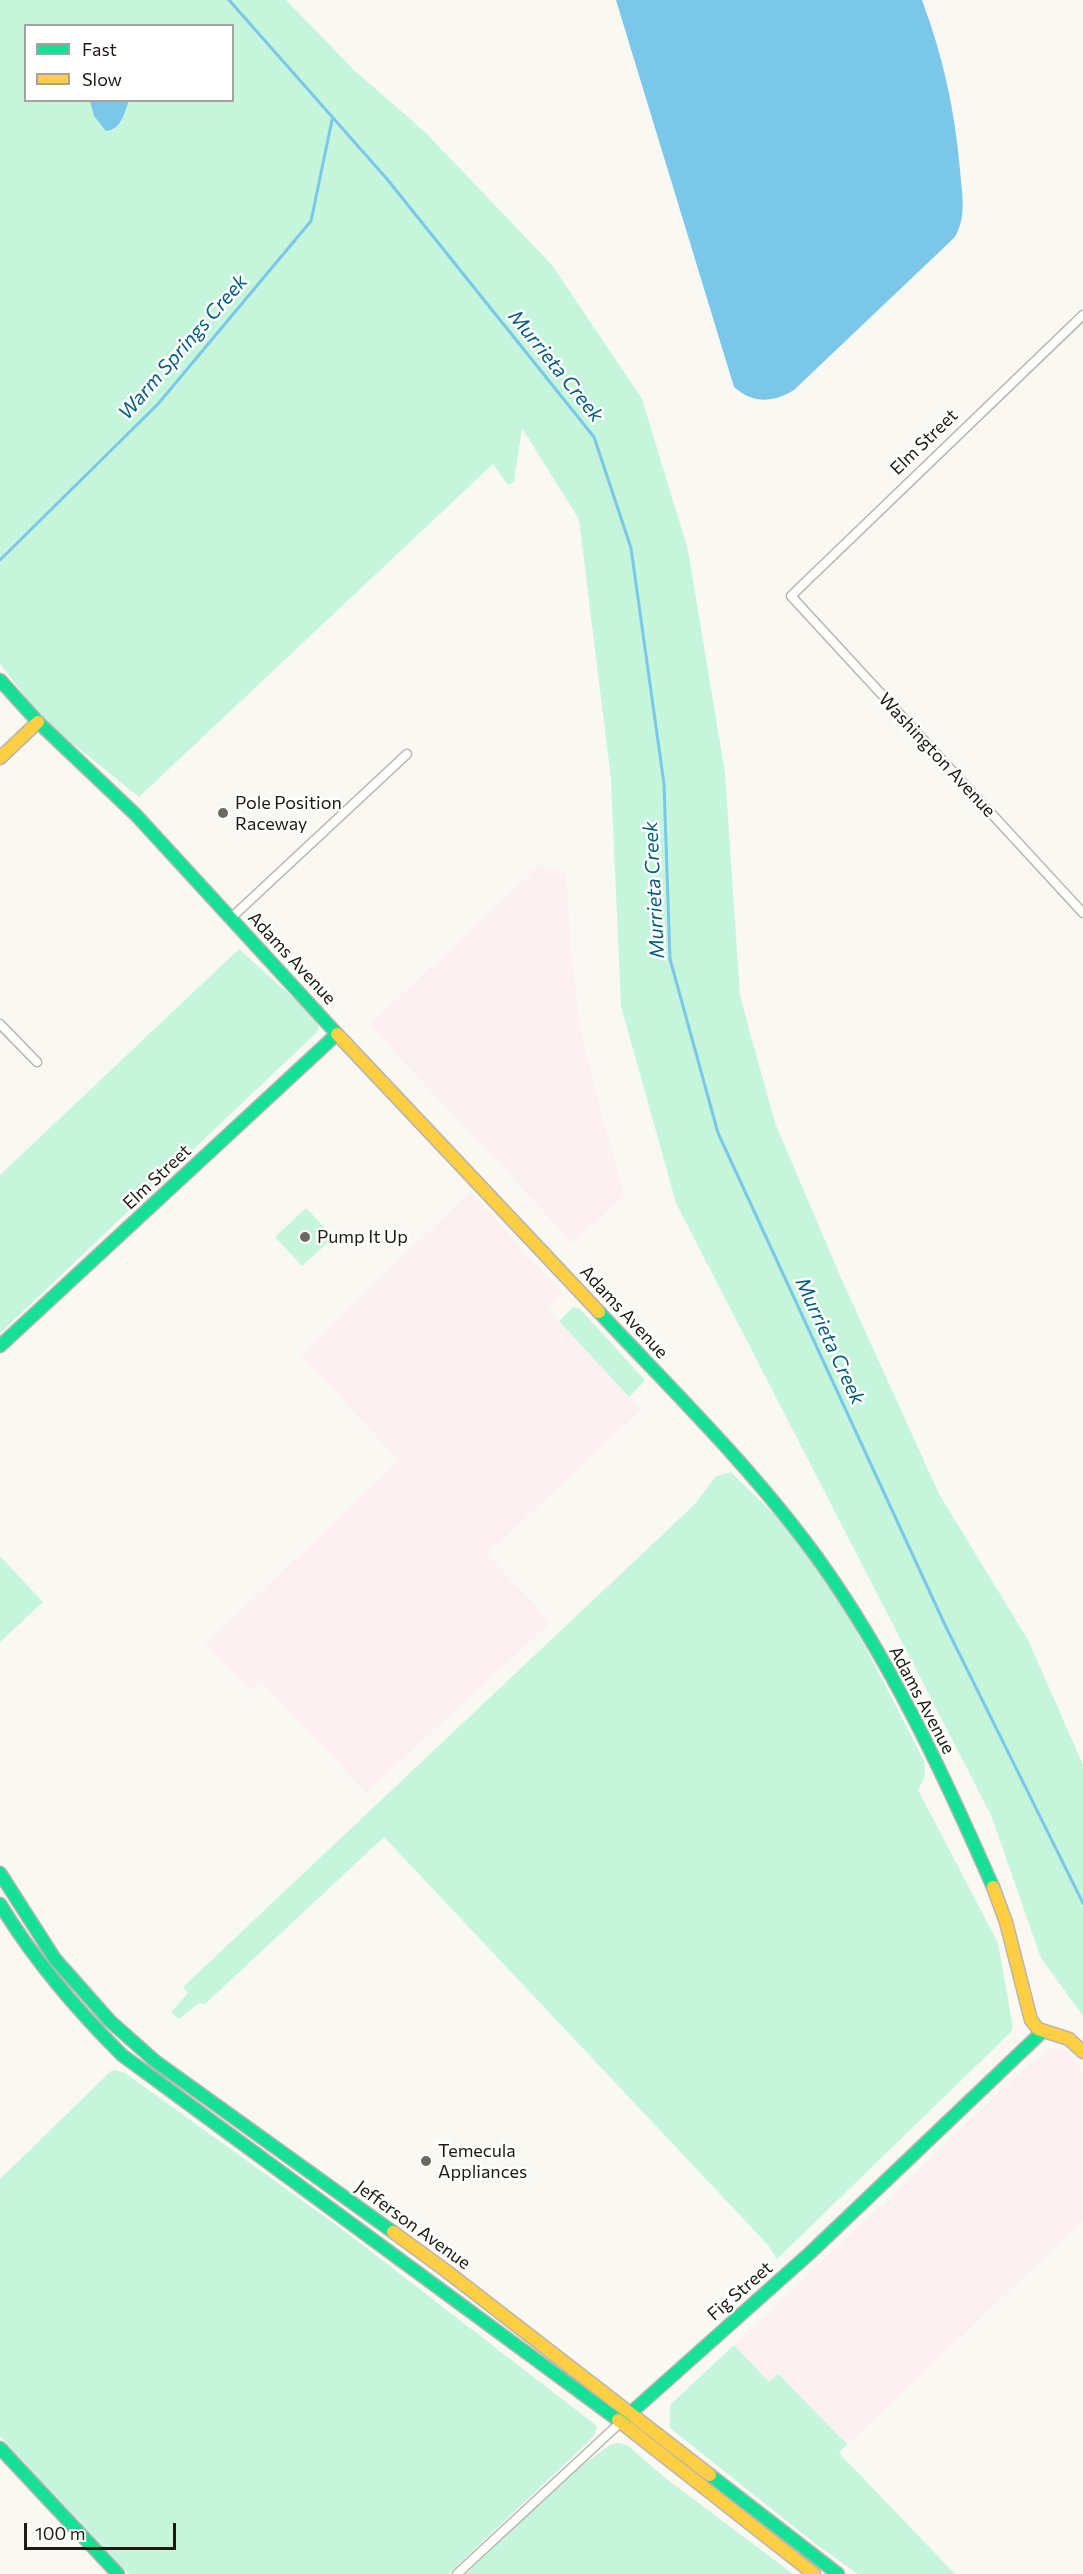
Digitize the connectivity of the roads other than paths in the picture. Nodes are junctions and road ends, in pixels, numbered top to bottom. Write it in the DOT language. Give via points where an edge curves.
graph roads {
  1 [pos="1083,315"];
  2 [pos="791,596"];
  3 [pos="0,680"];
  4 [pos="38,722"];
  5 [pos="406,754"];
  6 [pos="0,758"];
  7 [pos="1083,913"];
  8 [pos="231,918"];
  9 [pos="0,1024"];
  10 [pos="337,1034"];
  11 [pos="38,1062"];
  12 [pos="0,1346"];
  13 [pos="0,1873"];
  14 [pos="0,1904"];
  15 [pos="1042,2032"];
  16 [pos="1083,2052"];
  17 [pos="311,2194"];
  18 [pos="390,2230"];
  19 [pos="626,2418"];
  20 [pos="0,2448"];
  21 [pos="118,2574"];
  22 [pos="458,2574"];
  23 [pos="814,2574"];
  24 [pos="838,2574"];
  1 -- 2 [label="street, Elm Street"];
  2 -- 7 [label="street, Washington Avenue"];
  3 -- 4 [label="street, Adams Avenue"];
  4 -- 6 [label="street"];
  4 -- 8 [label="street, Adams Avenue" via="136,815"];
  5 -- 8 [label="street"];
  8 -- 10 [label="street, Adams Avenue"];
  9 -- 11 [label="street"];
  10 -- 12 [label="street, Elm Street"];
  10 -- 15 [label="street, Adams Avenue" via="758,1482 823,1566 899,1692 980,1856 1000,1902 1026,2004 1033,2023"];
  13 -- 18 [label="street, Jefferson Avenue" via="55,1959 110,2021 155,2061"];
  14 -- 17 [label="street, Jefferson Avenue" via="40,1964 122,2055"];
  15 -- 16 [label="street" via="1069,2036"];
  15 -- 19 [label="street, Fig Street" via="810,2253"];
  17 -- 18 [label="street" via="349,2210 376,2229"];
  17 -- 19 [label="street, Jefferson Avenue"];
  18 -- 19 [label="street, Jefferson Avenue"];
  19 -- 22 [label="street, Fig Street"];
  19 -- 23 [label="street, Jefferson Avenue"];
  19 -- 24 [label="street, Jefferson Avenue"];
  20 -- 21 [label="street"];
}
